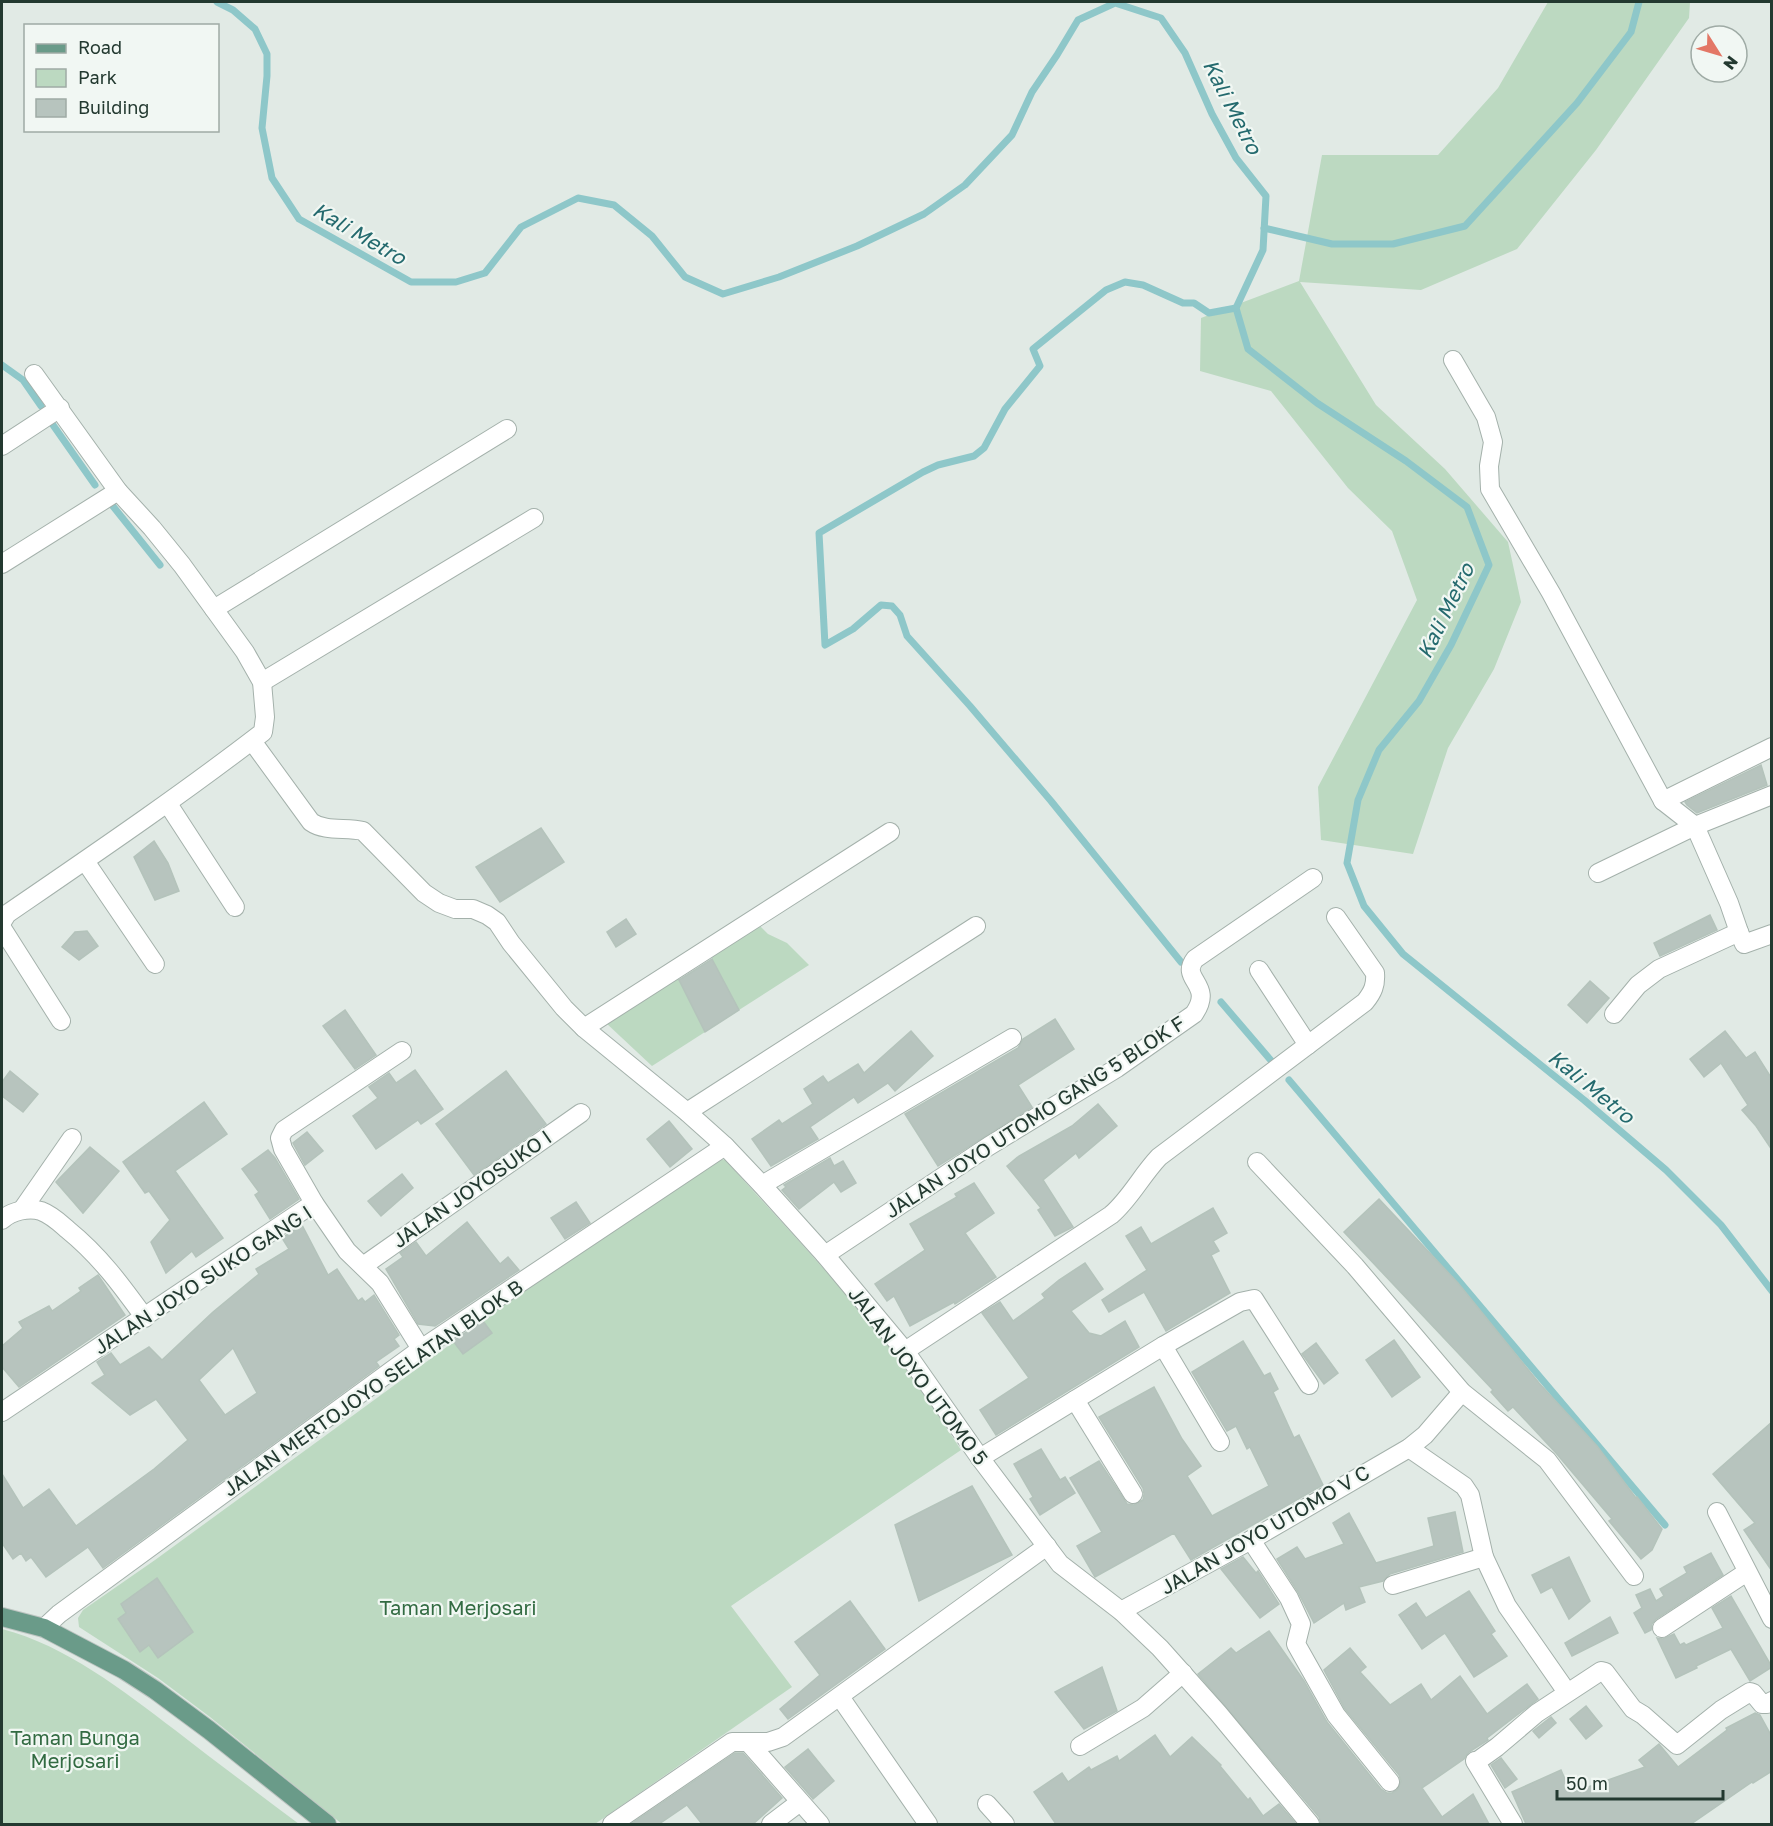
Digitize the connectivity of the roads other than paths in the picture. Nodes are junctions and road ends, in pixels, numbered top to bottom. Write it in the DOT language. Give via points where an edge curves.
graph roads {
  1 [pos="1453,360"];
  2 [pos="34,374"];
  3 [pos="60,408"];
  4 [pos="507,429"];
  5 [pos="2,446"];
  6 [pos="118,491"];
  7 [pos="534,518"];
  8 [pos="2,564"];
  9 [pos="214,609"];
  10 [pos="262,682"];
  11 [pos="252,741"];
  12 [pos="1772,747"];
  13 [pos="1770,800"];
  14 [pos="1662,801"];
  15 [pos="168,804"];
  16 [pos="1695,826"];
  17 [pos="890,832"];
  18 [pos="84,861"];
  19 [pos="1598,873"];
  20 [pos="1313,878"];
  21 [pos="235,907"];
  22 [pos="1336,917"];
  23 [pos="2,922"];
  24 [pos="976,926"];
  25 [pos="2,928"];
  26 [pos="1739,932"];
  27 [pos="1772,934"];
  28 [pos="154,964"];
  29 [pos="1259,970"];
  30 [pos="1614,1014"];
  31 [pos="61,1021"];
  32 [pos="584,1028"];
  33 [pos="1012,1038"];
  34 [pos="1308,1044"];
  35 [pos="402,1051"];
  36 [pos="687,1112"];
  37 [pos="581,1113"];
  38 [pos="72,1138"];
  39 [pos="725,1146"];
  40 [pos="1257,1162"];
  41 [pos="762,1185"];
  42 [pos="314,1203"];
  43 [pos="22,1210"];
  44 [pos="2,1220"];
  45 [pos="825,1255"];
  46 [pos="363,1266"];
  47 [pos="144,1318"];
  48 [pos="1163,1346"];
  49 [pos="421,1349"];
  50 [pos="904,1351"];
  51 [pos="1309,1385"];
  52 [pos="1462,1392"];
  53 [pos="1075,1400"];
  54 [pos="2,1412"];
  55 [pos="1220,1442"];
  56 [pos="1409,1448"];
  57 [pos="980,1458"];
  58 [pos="1133,1494"];
  59 [pos="1717,1512"];
  60 [pos="1251,1540"];
  61 [pos="1047,1546"];
  62 [pos="1484,1557"];
  63 [pos="1747,1572"];
  64 [pos="1634,1576"];
  65 [pos="1393,1585"];
  66 [pos="1121,1611"];
  67 [pos="4,1615"];
  68 [pos="1772,1619"];
  69 [pos="44,1628"];
  70 [pos="1662,1628"];
  71 [pos="1183,1673"];
  72 [pos="1562,1685"];
  73 [pos="840,1696"];
  74 [pos="1772,1701"];
  75 [pos="748,1742"];
  76 [pos="1080,1746"];
  77 [pos="1390,1782"];
  78 [pos="800,1802"];
  79 [pos="987,1804"];
  80 [pos="327,1824"];
  81 [pos="612,1824"];
  82 [pos="771,1824"];
  83 [pos="820,1824"];
  84 [pos="928,1824"];
  85 [pos="1005,1824"];
  86 [pos="1310,1824"];
  87 [pos="1513,1824"];
  1 -- 14 [label="street" via="1486,417 1493,442 1490,489 1551,592"];
  2 -- 3 [label="street"];
  3 -- 5 [label="street"];
  3 -- 6 [label="street"];
  4 -- 9 [label="street"];
  6 -- 8 [label="street"];
  6 -- 9 [label="street"];
  7 -- 10 [label="street"];
  9 -- 10 [label="street"];
  10 -- 11 [label="street" via="263,732"];
  11 -- 15 [label="street"];
  11 -- 32 [label="street, JALAN JOYO UTOMO 5" via="311,822 363,831 424,893 456,909 473,909 488,915"];
  12 -- 14 [label="street"];
  13 -- 16 [label="street"];
  14 -- 16 [label="street"];
  15 -- 18 [label="street"];
  15 -- 21 [label="street"];
  16 -- 19 [label="street"];
  16 -- 26 [label="street"];
  17 -- 32 [label="street"];
  18 -- 23 [label="street" via="7,914"];
  18 -- 28 [label="street"];
  20 -- 45 [label="street, JALAN JOYO UTOMO GANG 5 BLOK F" via="1195,958 1191,975 1202,997 1194,1014 1117,1068 989,1146"];
  22 -- 34 [label="street" via="1375,973 1375,983 1365,1002"];
  24 -- 36 [label="street"];
  25 -- 31 [label="street"];
  26 -- 27 [label="street" via="1744,944"];
  26 -- 30 [label="street" via="1659,969 1638,985"];
  29 -- 34 [label="street"];
  32 -- 36 [label="street, JALAN JOYO UTOMO 5"];
  33 -- 41 [label="street"];
  34 -- 50 [label="street" via="1159,1157 1111,1215"];
  35 -- 42 [label="street" via="284,1130 280,1138 283,1149"];
  36 -- 39 [label="street, JALAN JOYO UTOMO 5"];
  37 -- 46 [label="street, JALAN JOYOSUKO I"];
  38 -- 43 [label="street"];
  39 -- 41 [label="street, JALAN JOYO UTOMO 5"];
  39 -- 49 [label="street, JALAN MERTOJOYO SELATAN BLOK B"];
  40 -- 52 [label="street" via="1355,1266"];
  41 -- 45 [label="street, JALAN JOYO UTOMO 5"];
  42 -- 46 [label="street, JALAN JOYO SUKO GANG I" via="347,1251"];
  42 -- 47 [label="street, JALAN JOYO SUKO GANG I"];
  43 -- 44 [label="street"];
  43 -- 47 [label="street" via="40,1210 53,1217 89,1247"];
  45 -- 50 [label="street, JALAN JOYO UTOMO 5"];
  46 -- 49 [label="street, JALAN JOYO SUKO GANG I" via="380,1283"];
  47 -- 54 [label="street, JALAN JOYO SUKO GANG I"];
  48 -- 51 [label="street" via="1240,1302 1254,1299"];
  48 -- 53 [label="street"];
  48 -- 55 [label="street"];
  49 -- 69 [label="street, JALAN MERTOJOYO SELATAN BLOK B"];
  50 -- 57 [label="street, JALAN JOYO UTOMO 5"];
  52 -- 56 [label="street, JALAN JOYO UTOMO V C"];
  52 -- 64 [label="street" via="1547,1460"];
  53 -- 57 [label="street"];
  53 -- 58 [label="street"];
  56 -- 60 [label="street, JALAN JOYO UTOMO V C"];
  56 -- 62 [label="street" via="1464,1486 1470,1495"];
  57 -- 61 [label="street, JALAN JOYO UTOMO 5"];
  59 -- 63 [label="street"];
  60 -- 66 [label="street, JALAN JOYO UTOMO V C"];
  60 -- 77 [label="street" via="1289,1598 1301,1624 1296,1644 1336,1715"];
  61 -- 66 [label="street, JALAN JOYO UTOMO 5" via="1060,1564"];
  61 -- 73 [label="street"];
  62 -- 65 [label="street"];
  62 -- 72 [label="street" via="1507,1606"];
  63 -- 68 [label="street"];
  63 -- 70 [label="street"];
  66 -- 71 [label="street, JALAN JOYO UTOMO 5"];
  67 -- 69 [label="main road"];
  69 -- 80 [label="main road" via="155,1690"];
  71 -- 76 [label="street" via="1143,1708"];
  71 -- 86 [label="street, JALAN JOYO UTOMO 5"];
  73 -- 75 [label="street" via="783,1737"];
  73 -- 84 [label="street"];
  74 -- 87 [label="street" via="1762,1704 1750,1692 1677,1745 1633,1710 1601,1671 1537,1713 1475,1761"];
  75 -- 78 [label="street"];
  75 -- 81 [label="street" via="724,1746"];
  78 -- 82 [label="street"];
  78 -- 83 [label="street"];
  79 -- 85 [label="street"];
}
